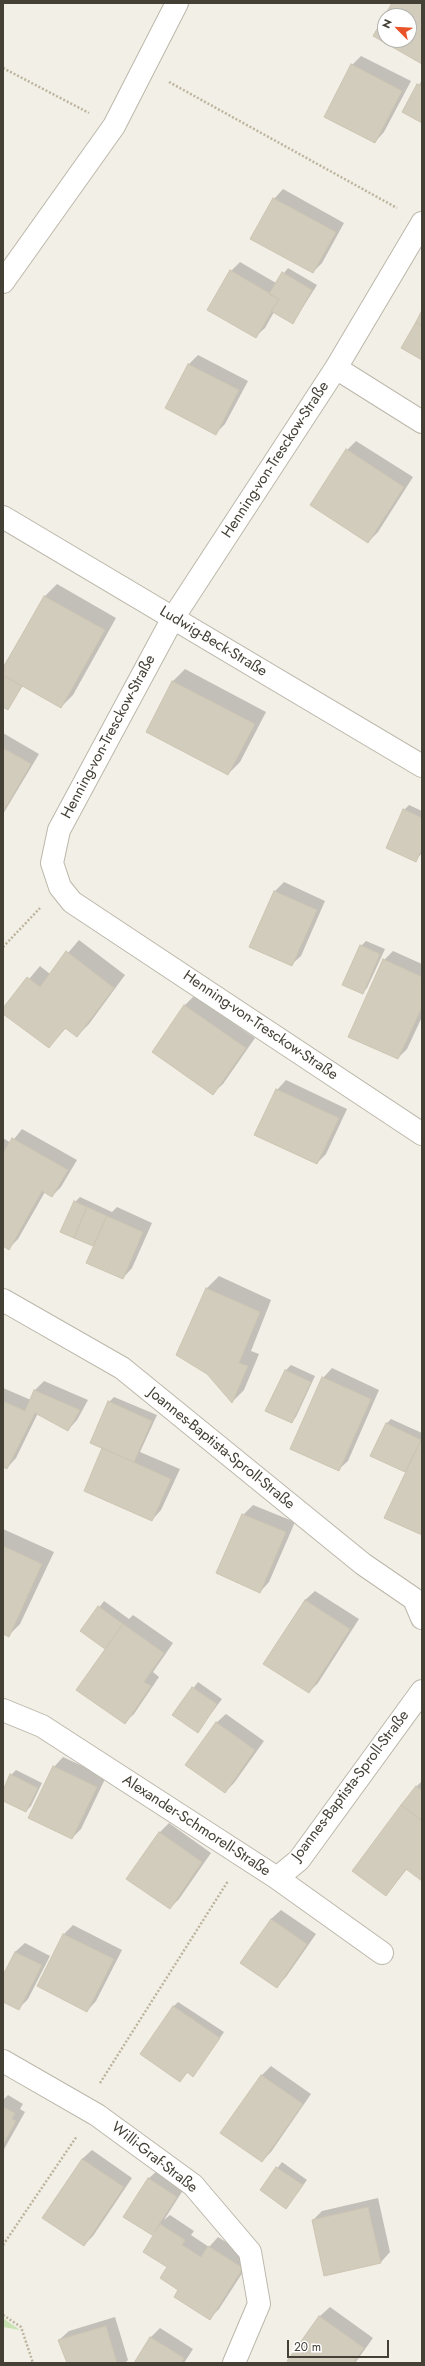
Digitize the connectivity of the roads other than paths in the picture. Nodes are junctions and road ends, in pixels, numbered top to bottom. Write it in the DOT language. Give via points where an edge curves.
graph roads {
  1 [pos="177,3"];
  2 [pos="422,222"];
  3 [pos="3,282"];
  4 [pos="336,368"];
  5 [pos="422,422"];
  6 [pos="3,517"];
  7 [pos="173,618"];
  8 [pos="422,766"];
  9 [pos="422,1134"];
  10 [pos="3,1300"];
  11 [pos="422,1618"];
  12 [pos="422,1691"];
  13 [pos="3,1710"];
  14 [pos="277,1878"];
  15 [pos="382,1954"];
  16 [pos="3,2061"];
  17 [pos="234,2363"];
  1 -- 3 [label="street" via="114,126"];
  2 -- 4 [label="street, Henning-von-Tresckow-Straße"];
  4 -- 5 [label="street"];
  4 -- 7 [label="street, Henning-von-Tresckow-Straße"];
  6 -- 7 [label="street, Ludwig-Beck-Straße"];
  7 -- 8 [label="street, Ludwig-Beck-Straße"];
  7 -- 9 [label="street, Henning-von-Tresckow-Straße" via="59,830 52,863 60,887 72,902"];
  10 -- 11 [label="street, Joannes-Baptista-Sproll-Straße" via="122,1368 363,1564 414,1599"];
  12 -- 14 [label="street, Joannes-Baptista-Sproll-Straße" via="299,1860"];
  13 -- 14 [label="street, Alexander-Schmorell-Straße" via="42,1726"];
  14 -- 15 [label="street, Alexander-Schmorell-Straße"];
  16 -- 17 [label="street, Willi-Graf-Straße" via="89,2110 193,2185 250,2252 259,2304"];
}
